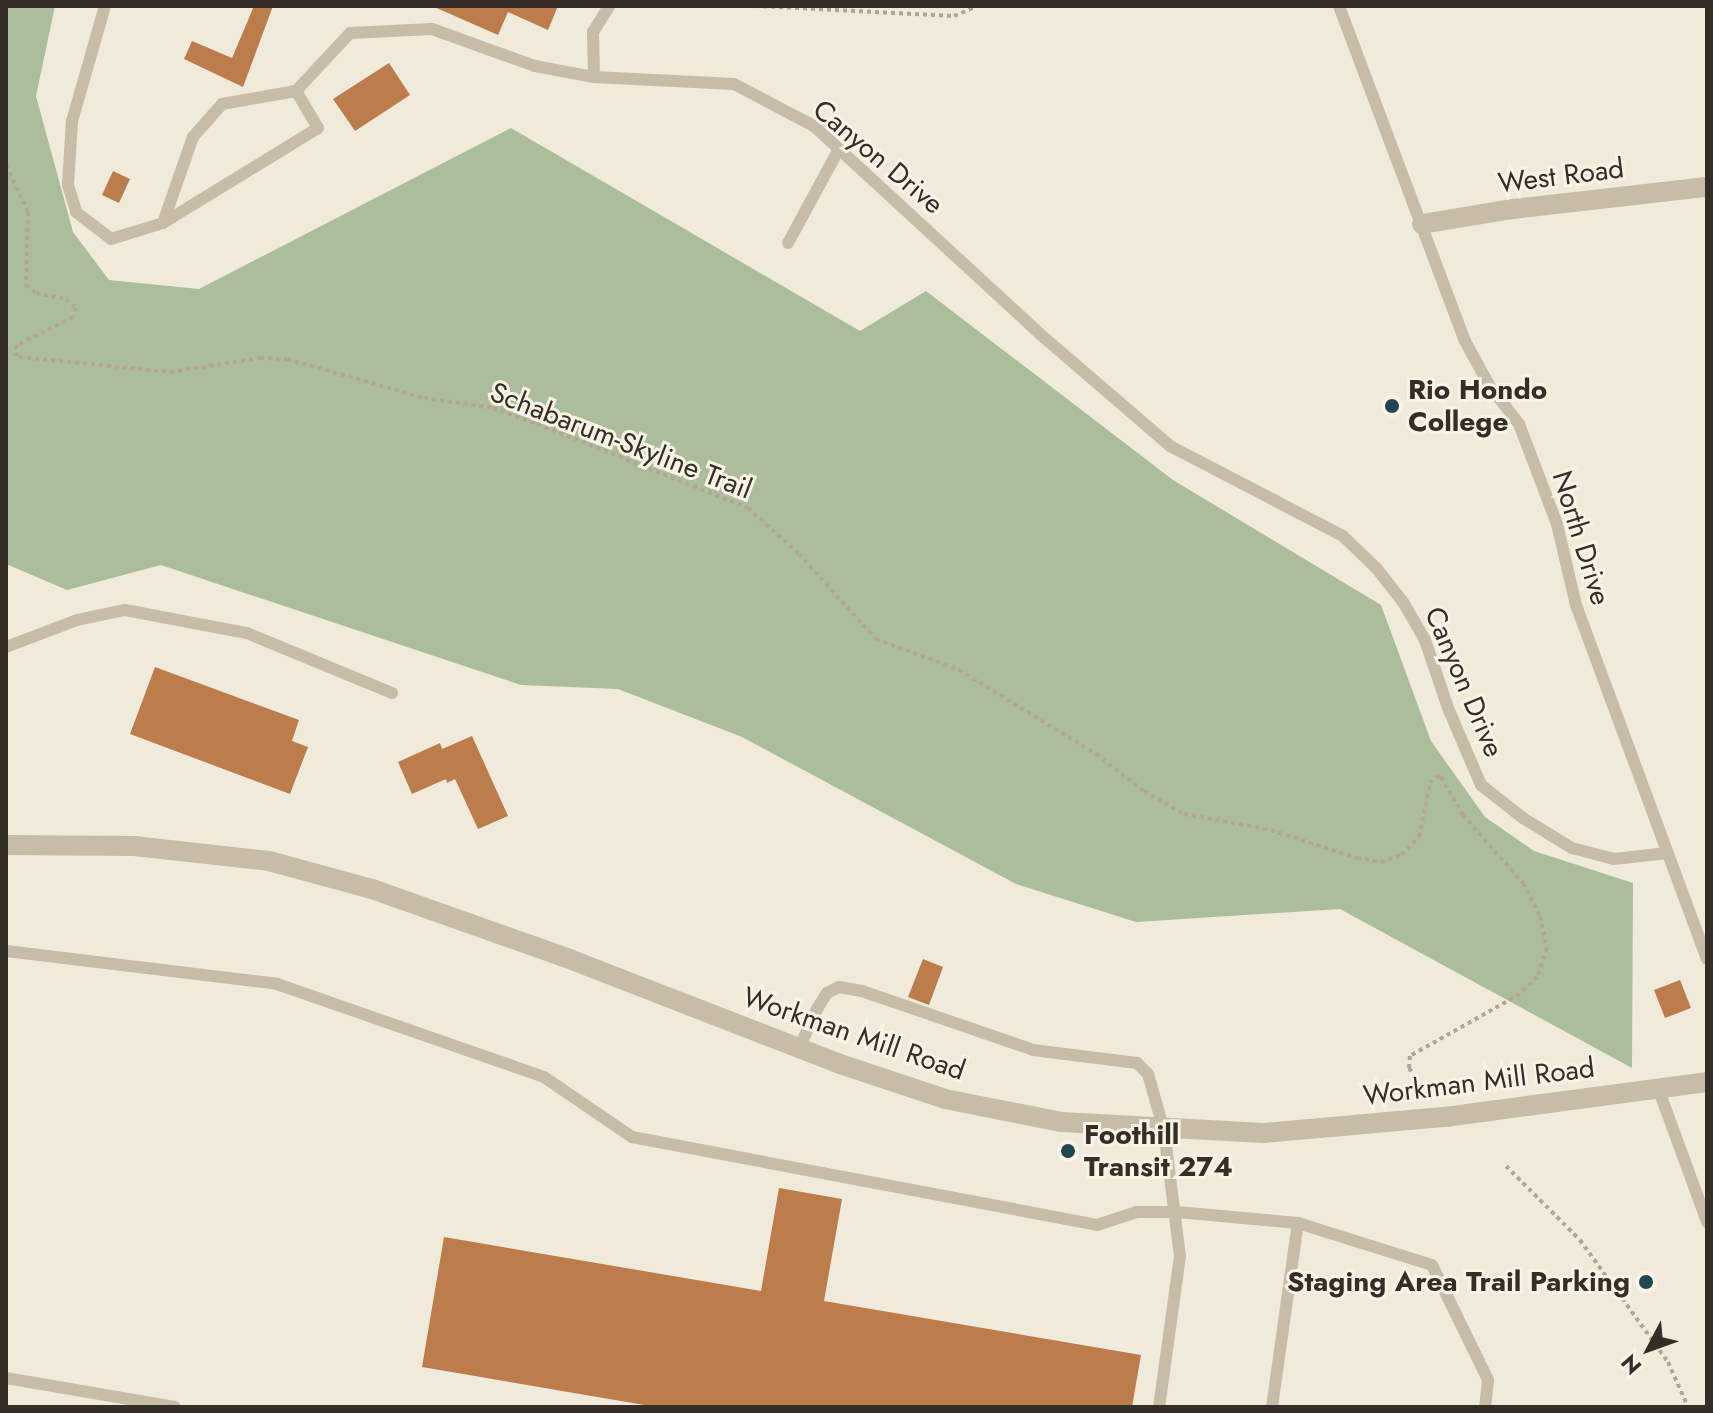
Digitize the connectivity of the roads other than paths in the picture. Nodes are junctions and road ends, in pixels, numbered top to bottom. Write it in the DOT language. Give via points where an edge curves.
graph roads {
  1 [pos="105,6"];
  2 [pos="609,6"];
  3 [pos="1339,6"];
  4 [pos="594,77"];
  5 [pos="296,91"];
  6 [pos="839,149"];
  7 [pos="1707,187"];
  8 [pos="163,223"];
  9 [pos="1422,224"];
  10 [pos="788,243"];
  11 [pos="6,647"];
  12 [pos="392,693"];
  13 [pos="6,845"];
  14 [pos="1668,853"];
  15 [pos="6,951"];
  16 [pos="1707,959"];
  17 [pos="799,1048"];
  18 [pos="1707,1082"];
  19 [pos="1658,1088"];
  20 [pos="1164,1130"];
  21 [pos="1177,1212"];
  22 [pos="1707,1222"];
  23 [pos="1298,1223"];
  24 [pos="6,1378"];
  25 [pos="175,1407"];
  26 [pos="1159,1407"];
  27 [pos="1272,1407"];
  28 [pos="1485,1407"];
  1 -- 8 [label="lane" via="72,121 68,185 76,212 111,239"];
  2 -- 4 [label="lane" via="593,32"];
  3 -- 9 [label="lane, North Drive"];
  4 -- 5 [label="lane, Canyon Drive" via="535,66 432,29 404,30 350,33"];
  4 -- 6 [label="lane, Canyon Drive" via="734,84 814,126"];
  5 -- 8 [label="lane" via="222,104 193,137"];
  5 -- 8 [label="lane" via="318,128"];
  6 -- 10 [label="lane"];
  6 -- 14 [label="lane, Canyon Drive" via="1170,446 1343,536 1377,569 1425,640 1481,785 1572,848 1614,859"];
  7 -- 9 [label="street, West Road"];
  9 -- 14 [label="lane, North Drive" via="1465,341 1519,424 1557,524 1576,605"];
  11 -- 12 [label="lane" via="77,620 125,610 247,633"];
  13 -- 17 [label="street, Workman Mill Road" via="134,846 269,861 387,894"];
  14 -- 16 [label="lane, North Drive"];
  15 -- 21 [label="lane" via="277,984 544,1077 632,1137 1097,1225 1137,1212"];
  17 -- 20 [label="street, Workman Mill Road" via="945,1099 1061,1122"];
  17 -- 20 [label="lane" via="827,993 839,987 862,991 1033,1050 1137,1063 1148,1074"];
  18 -- 19 [label="street, Workman Mill Road"];
  19 -- 20 [label="street, Workman Mill Road" via="1342,1127 1264,1133"];
  19 -- 22 [label="lane"];
  20 -- 21 [label="lane"];
  21 -- 23 [label="lane"];
  21 -- 26 [label="lane" via="1180,1256"];
  23 -- 27 [label="lane"];
  23 -- 28 [label="lane" via="1432,1265 1488,1380"];
  24 -- 25 [label="lane"];
}
